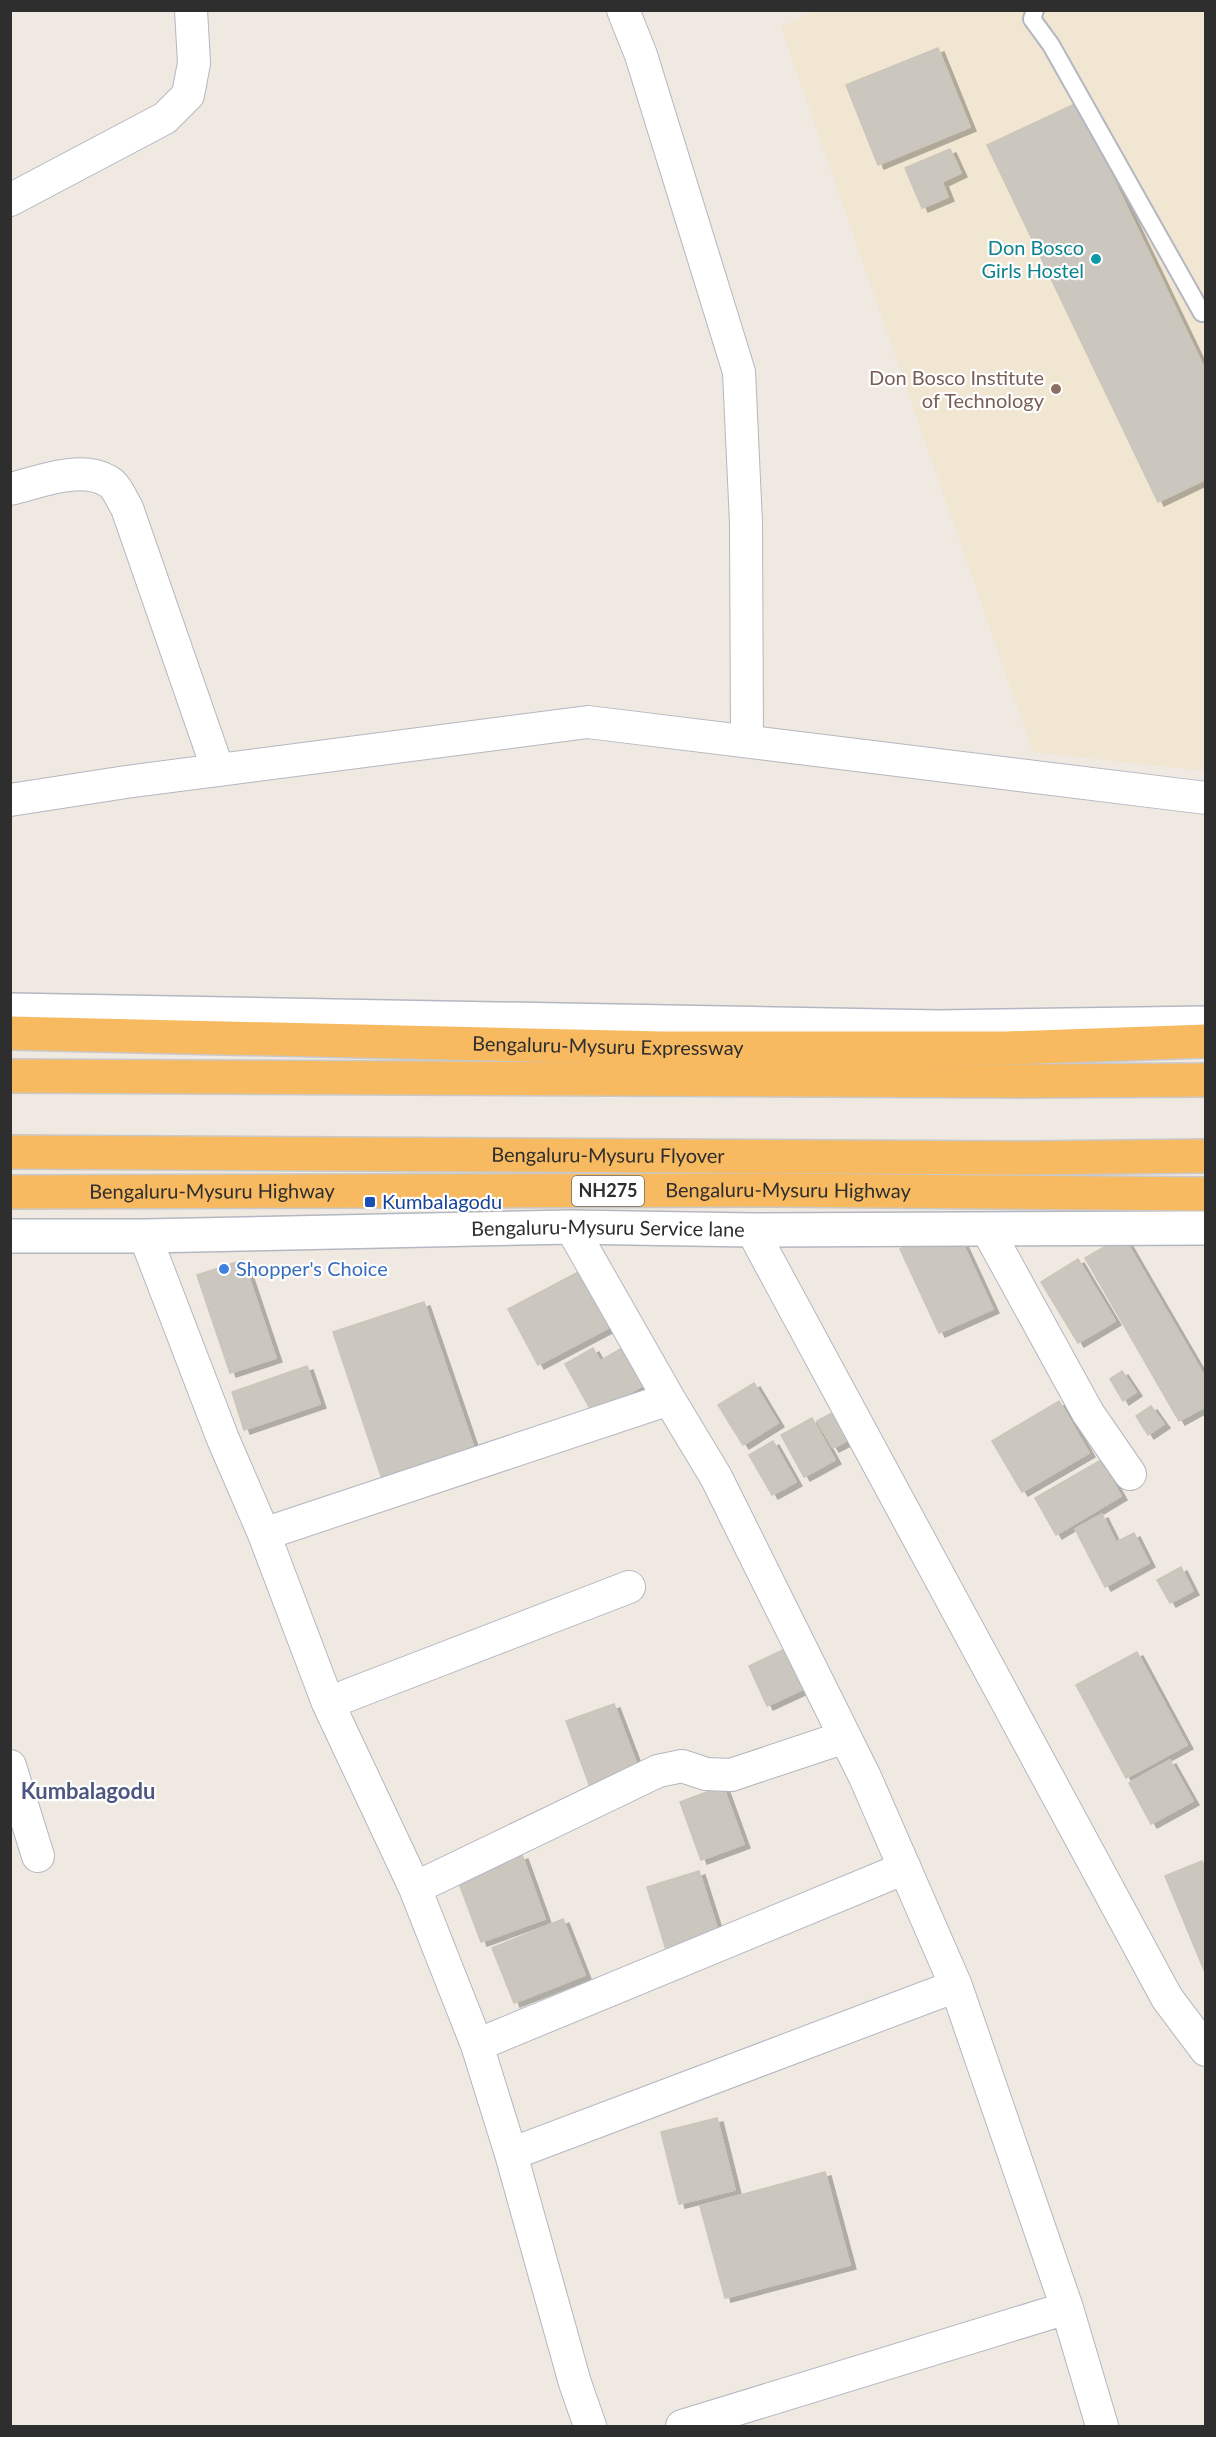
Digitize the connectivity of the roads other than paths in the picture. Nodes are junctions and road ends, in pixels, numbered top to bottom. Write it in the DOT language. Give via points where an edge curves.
graph roads {
  1 [pos="191,10"];
  2 [pos="623,10"];
  3 [pos="1035,10"];
  4 [pos="10,200"];
  5 [pos="1202,313"];
  6 [pos="10,489"];
  7 [pos="747,741"];
  8 [pos="218,770"];
  9 [pos="1206,798"];
  10 [pos="10,800"];
  11 [pos="10,1010"];
  12 [pos="1206,1023"];
  13 [pos="10,1033"];
  14 [pos="1206,1041"];
  15 [pos="10,1076"];
  16 [pos="1206,1080"];
  17 [pos="10,1152"];
  18 [pos="1206,1156"];
  19 [pos="10,1192"];
  20 [pos="1206,1194"];
  21 [pos="571,1227"];
  22 [pos="1206,1228"];
  23 [pos="987,1229"];
  24 [pos="752,1230"];
  25 [pos="10,1236"];
  26 [pos="145,1236"];
  27 [pos="669,1400"];
  28 [pos="1130,1474"];
  29 [pos="264,1534"];
  30 [pos="629,1587"];
  31 [pos="328,1703"];
  32 [pos="845,1737"];
  33 [pos="10,1766"];
  34 [pos="38,1856"];
  35 [pos="905,1868"];
  36 [pos="415,1888"];
  37 [pos="956,1986"];
  38 [pos="477,2045"];
  39 [pos="1206,2050"];
  40 [pos="511,2154"];
  41 [pos="1067,2308"];
  42 [pos="590,2427"];
  43 [pos="682,2427"];
  44 [pos="1102,2427"];
  1 -- 4 [label="street" via="194,63 188,95 165,118"];
  2 -- 7 [label="street" via="641,55 739,372 746,523"];
  3 -- 5 [label="lane" via="1032,19 1051,45"];
  6 -- 8 [label="street" via="88,473 110,482 127,508"];
  7 -- 8 [label="street" via="588,722"];
  7 -- 9 [label="street"];
  8 -- 10 [label="street"];
  11 -- 12 [label="street, Bengaluru-Mysuru Expressway" via="939,1027"];
  13 -- 14 [label="highway, Bengaluru-Mysuru Expressway" via="662,1048 1006,1048"];
  15 -- 16 [label="highway, Bengaluru-Mysuru Expressway"];
  17 -- 18 [label="highway, Bengaluru-Mysuru Flyover / NH275"];
  19 -- 20 [label="highway, Bengaluru-Mysuru Highway / NH275" via="775,1190"];
  21 -- 24 [label="street, Bengaluru-Mysuru Service lane / NH275"];
  21 -- 26 [label="street, Bengaluru-Mysuru Service lane / NH275"];
  21 -- 27 [label="street"];
  22 -- 23 [label="street, Bengaluru-Mysuru Service lane / NH275"];
  23 -- 24 [label="street, Bengaluru-Mysuru Service lane / NH275"];
  23 -- 28 [label="street" via="1088,1413"];
  24 -- 39 [label="street" via="1167,1998"];
  25 -- 26 [label="street, Bengaluru-Mysuru Service lane / NH275"];
  26 -- 29 [label="street"];
  27 -- 29 [label="street"];
  27 -- 32 [label="street" via="716,1477"];
  29 -- 31 [label="street"];
  30 -- 31 [label="street"];
  31 -- 36 [label="street"];
  32 -- 35 [label="street"];
  32 -- 36 [label="street" via="731,1775 706,1774 682,1766 658,1771"];
  33 -- 34 [label="street"];
  35 -- 37 [label="street"];
  35 -- 38 [label="street"];
  36 -- 38 [label="street"];
  37 -- 40 [label="street"];
  37 -- 41 [label="street"];
  38 -- 40 [label="street"];
  40 -- 42 [label="street"];
  41 -- 43 [label="street"];
  41 -- 44 [label="street"];
}
